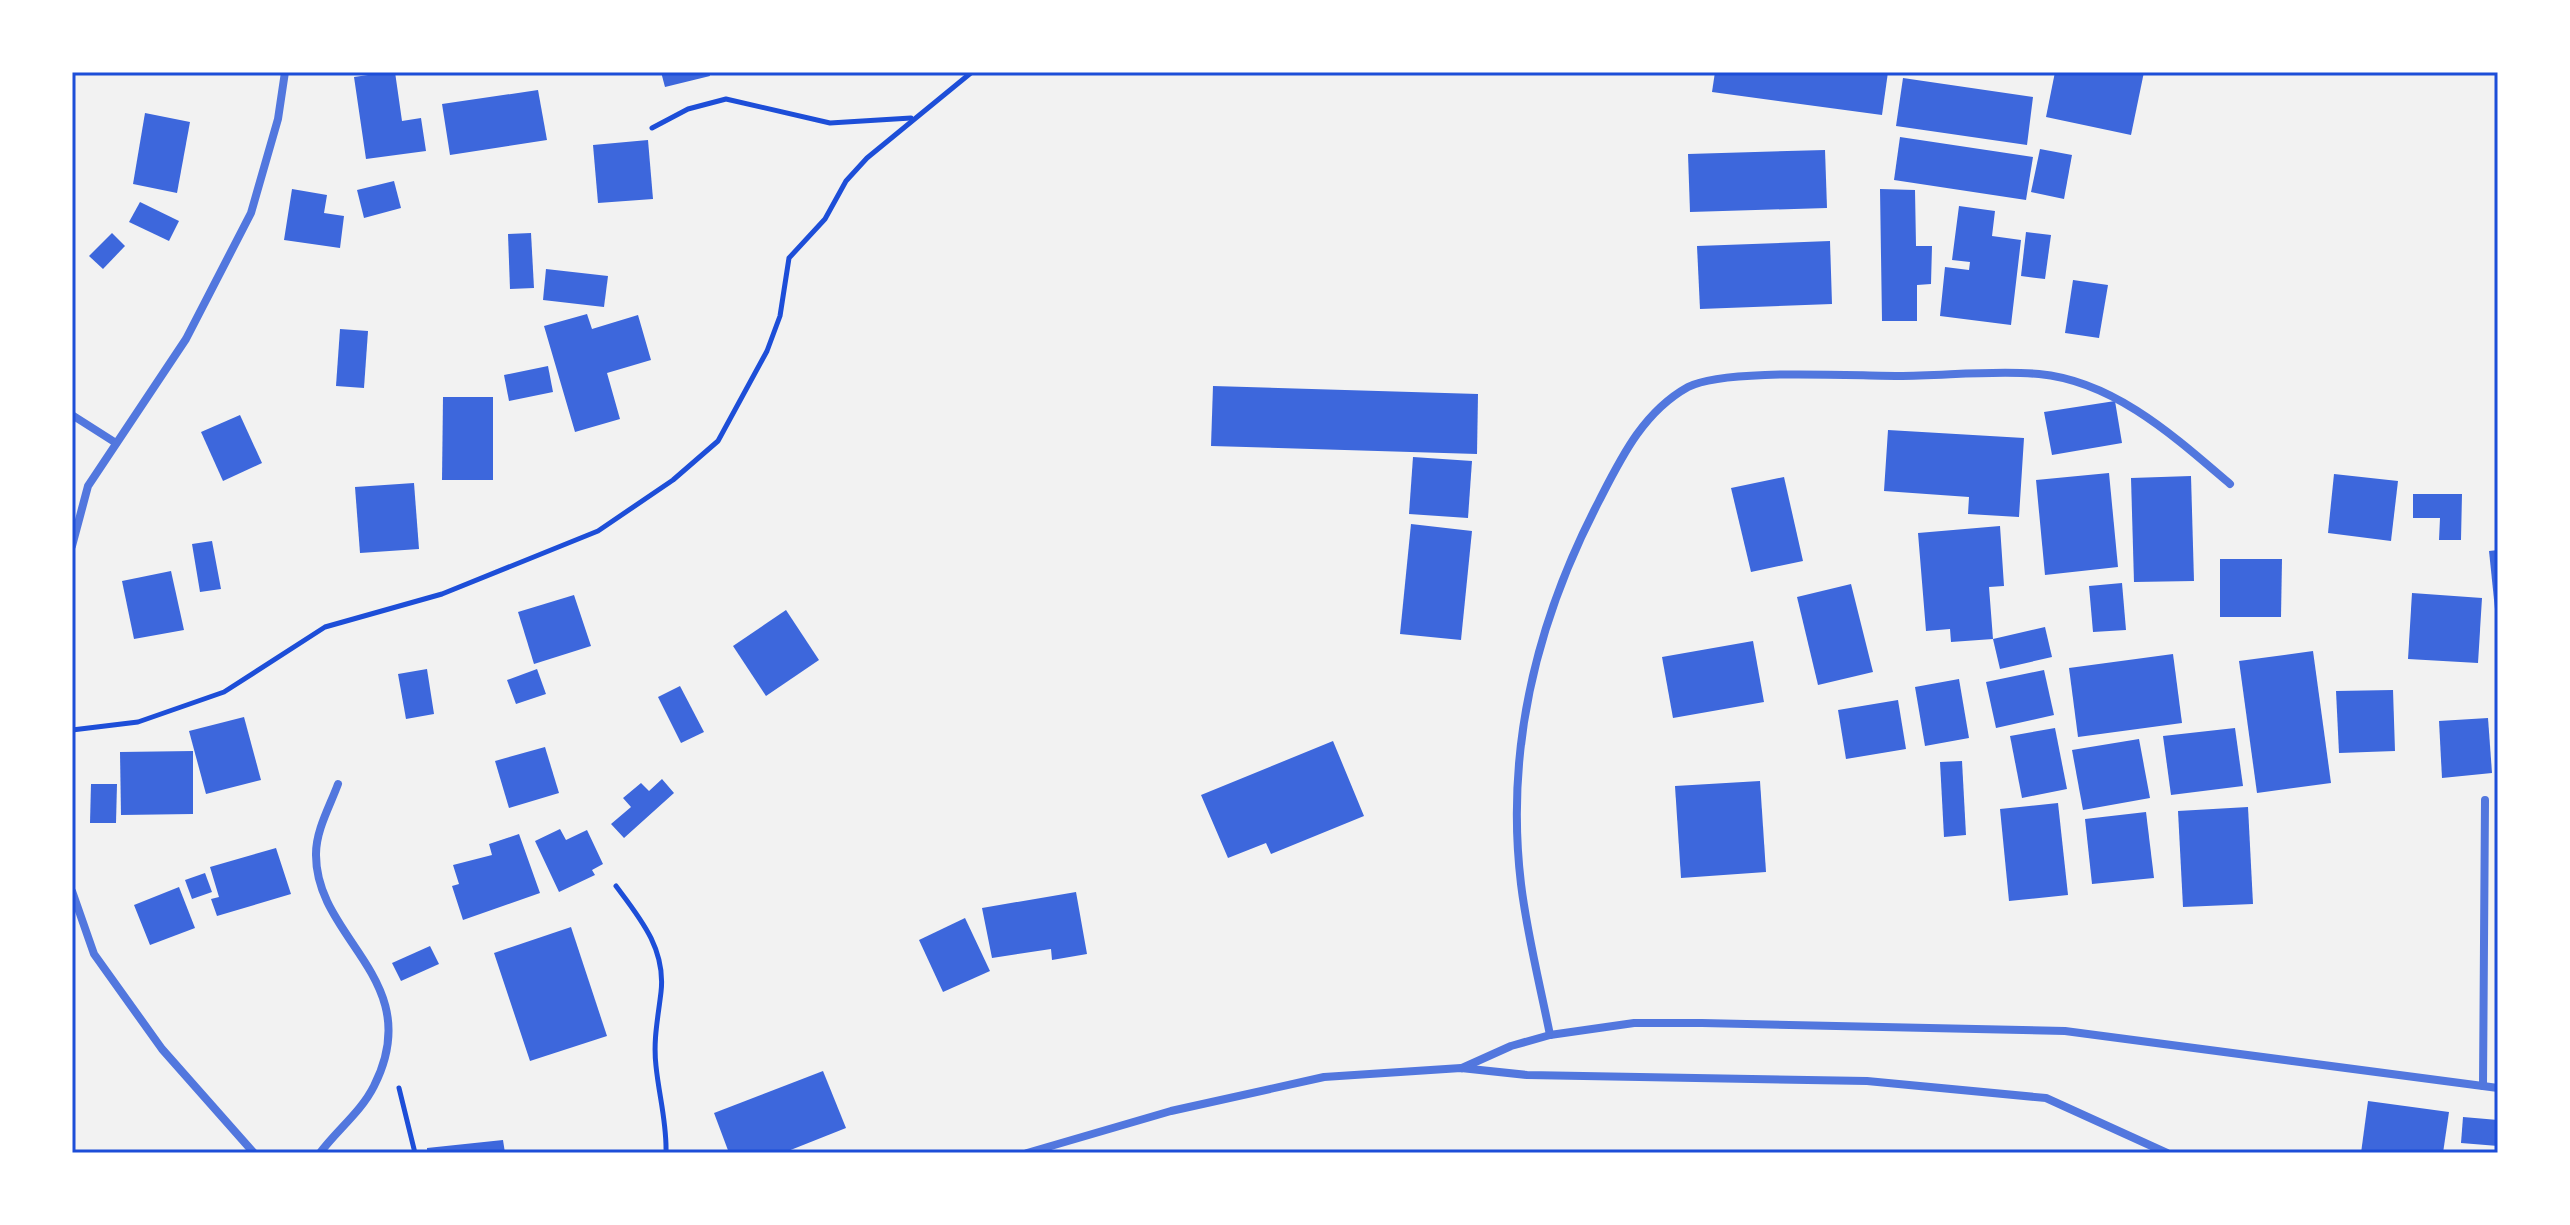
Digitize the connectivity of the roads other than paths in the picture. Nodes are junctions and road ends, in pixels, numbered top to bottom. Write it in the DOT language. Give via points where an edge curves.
graph roads {
  1 [pos="285,72"];
  2 [pos="72,415"];
  3 [pos="116,443"];
  4 [pos="2230,484"];
  5 [pos="72,546"];
  6 [pos="338,784"];
  7 [pos="2485,800"];
  8 [pos="72,891"];
  9 [pos="1550,1035"];
  10 [pos="1461,1068"];
  11 [pos="2483,1086"];
  12 [pos="2498,1088"];
  13 [pos="254,1153"];
  14 [pos="320,1153"];
  15 [pos="1027,1153"];
  16 [pos="2167,1153"];
  1 -- 3 [label="street" via="278,119 251,213 186,339"];
  2 -- 3 [label="street"];
  3 -- 5 [label="street" via="88,486"];
  4 -- 9 [label="street" via="2132,409 2091,386 2039,374 1750,376 1689,386 1641,424 1581,535 1549,612 1528,687 1518,781 1521,883"];
  6 -- 14 [label="street" via="317,838 317,870 333,913 377,978 387,1037 374,1087"];
  7 -- 11 [label="street"];
  8 -- 13 [label="street" via="94,954 162,1049"];
  9 -- 10 [label="street"];
  9 -- 11 [label="street" via="1634,1023 2065,1031"];
  10 -- 15 [label="street" via="1324,1077 1171,1111"];
  10 -- 16 [label="street" via="1527,1075 1867,1081 2046,1098"];
  11 -- 12 [label="street"];
}
